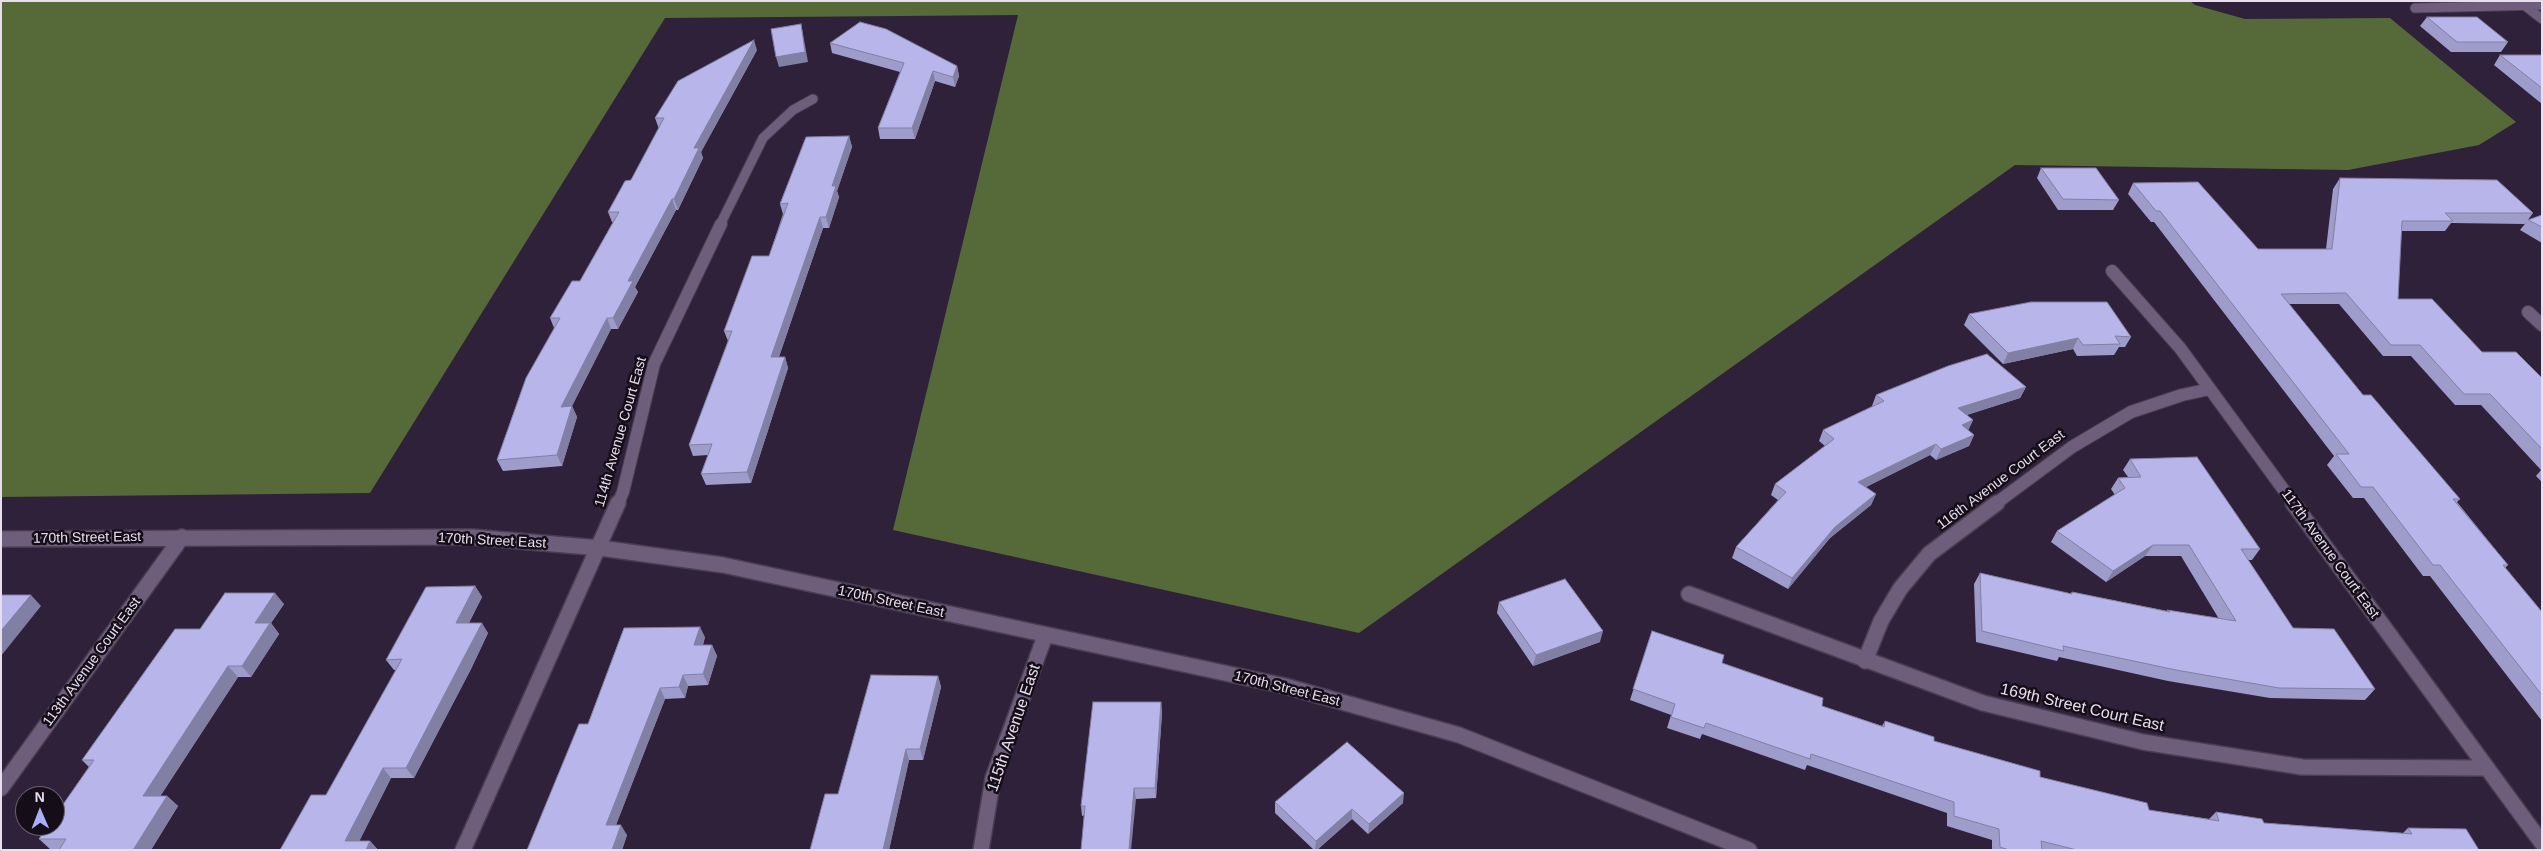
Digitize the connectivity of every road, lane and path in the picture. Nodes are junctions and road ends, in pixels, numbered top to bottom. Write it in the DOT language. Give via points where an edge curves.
graph roads {
  1 [pos="2541,3"];
  2 [pos="2524,6"];
  3 [pos="2415,8"];
  4 [pos="2542,19"];
  5 [pos="814,99"];
  6 [pos="2112,271"];
  7 [pos="2528,312"];
  8 [pos="2542,325"];
  9 [pos="2210,389"];
  10 [pos="182,537"];
  11 [pos="1,539"];
  12 [pos="600,548"];
  13 [pos="1689,594"];
  14 [pos="1045,636"];
  15 [pos="1865,662"];
  16 [pos="2486,768"];
  17 [pos="1,788"];
  18 [pos="2542,843"];
  19 [pos="463,850"];
  20 [pos="981,850"];
  21 [pos="1750,850"];
  1 -- 2 [label="street"];
  2 -- 3 [label="street"];
  2 -- 4 [label="street"];
  5 -- 12 [label="street, 114th Avenue Court East" via="794,110 763,138 690,287 654,364 623,492"];
  6 -- 9 [label="street, 117th Avenue Court East"];
  7 -- 8 [label="street"];
  9 -- 15 [label="street, 116th Avenue Court East" via="2182,395 2122,417 2072,446 1929,554 1900,589 1881,621"];
  9 -- 16 [label="street, 117th Avenue Court East"];
  10 -- 11 [label="street, 170th Street East"];
  10 -- 12 [label="street, 170th Street East" via="472,537"];
  10 -- 17 [label="street, 113th Avenue Court East"];
  12 -- 14 [label="street, 170th Street East" via="723,565"];
  12 -- 19 [label="street, 114th Avenue Court East"];
  13 -- 15 [label="street, 169th Street Court East"];
  14 -- 20 [label="street, 115th Avenue East" via="993,778"];
  14 -- 21 [label="street, 170th Street East" via="1285,686 1459,735"];
  15 -- 16 [label="street, 169th Street Court East" via="1983,703 2143,742 2234,758 2302,767"];
  16 -- 18 [label="street, 117th Avenue Court East"];
}
